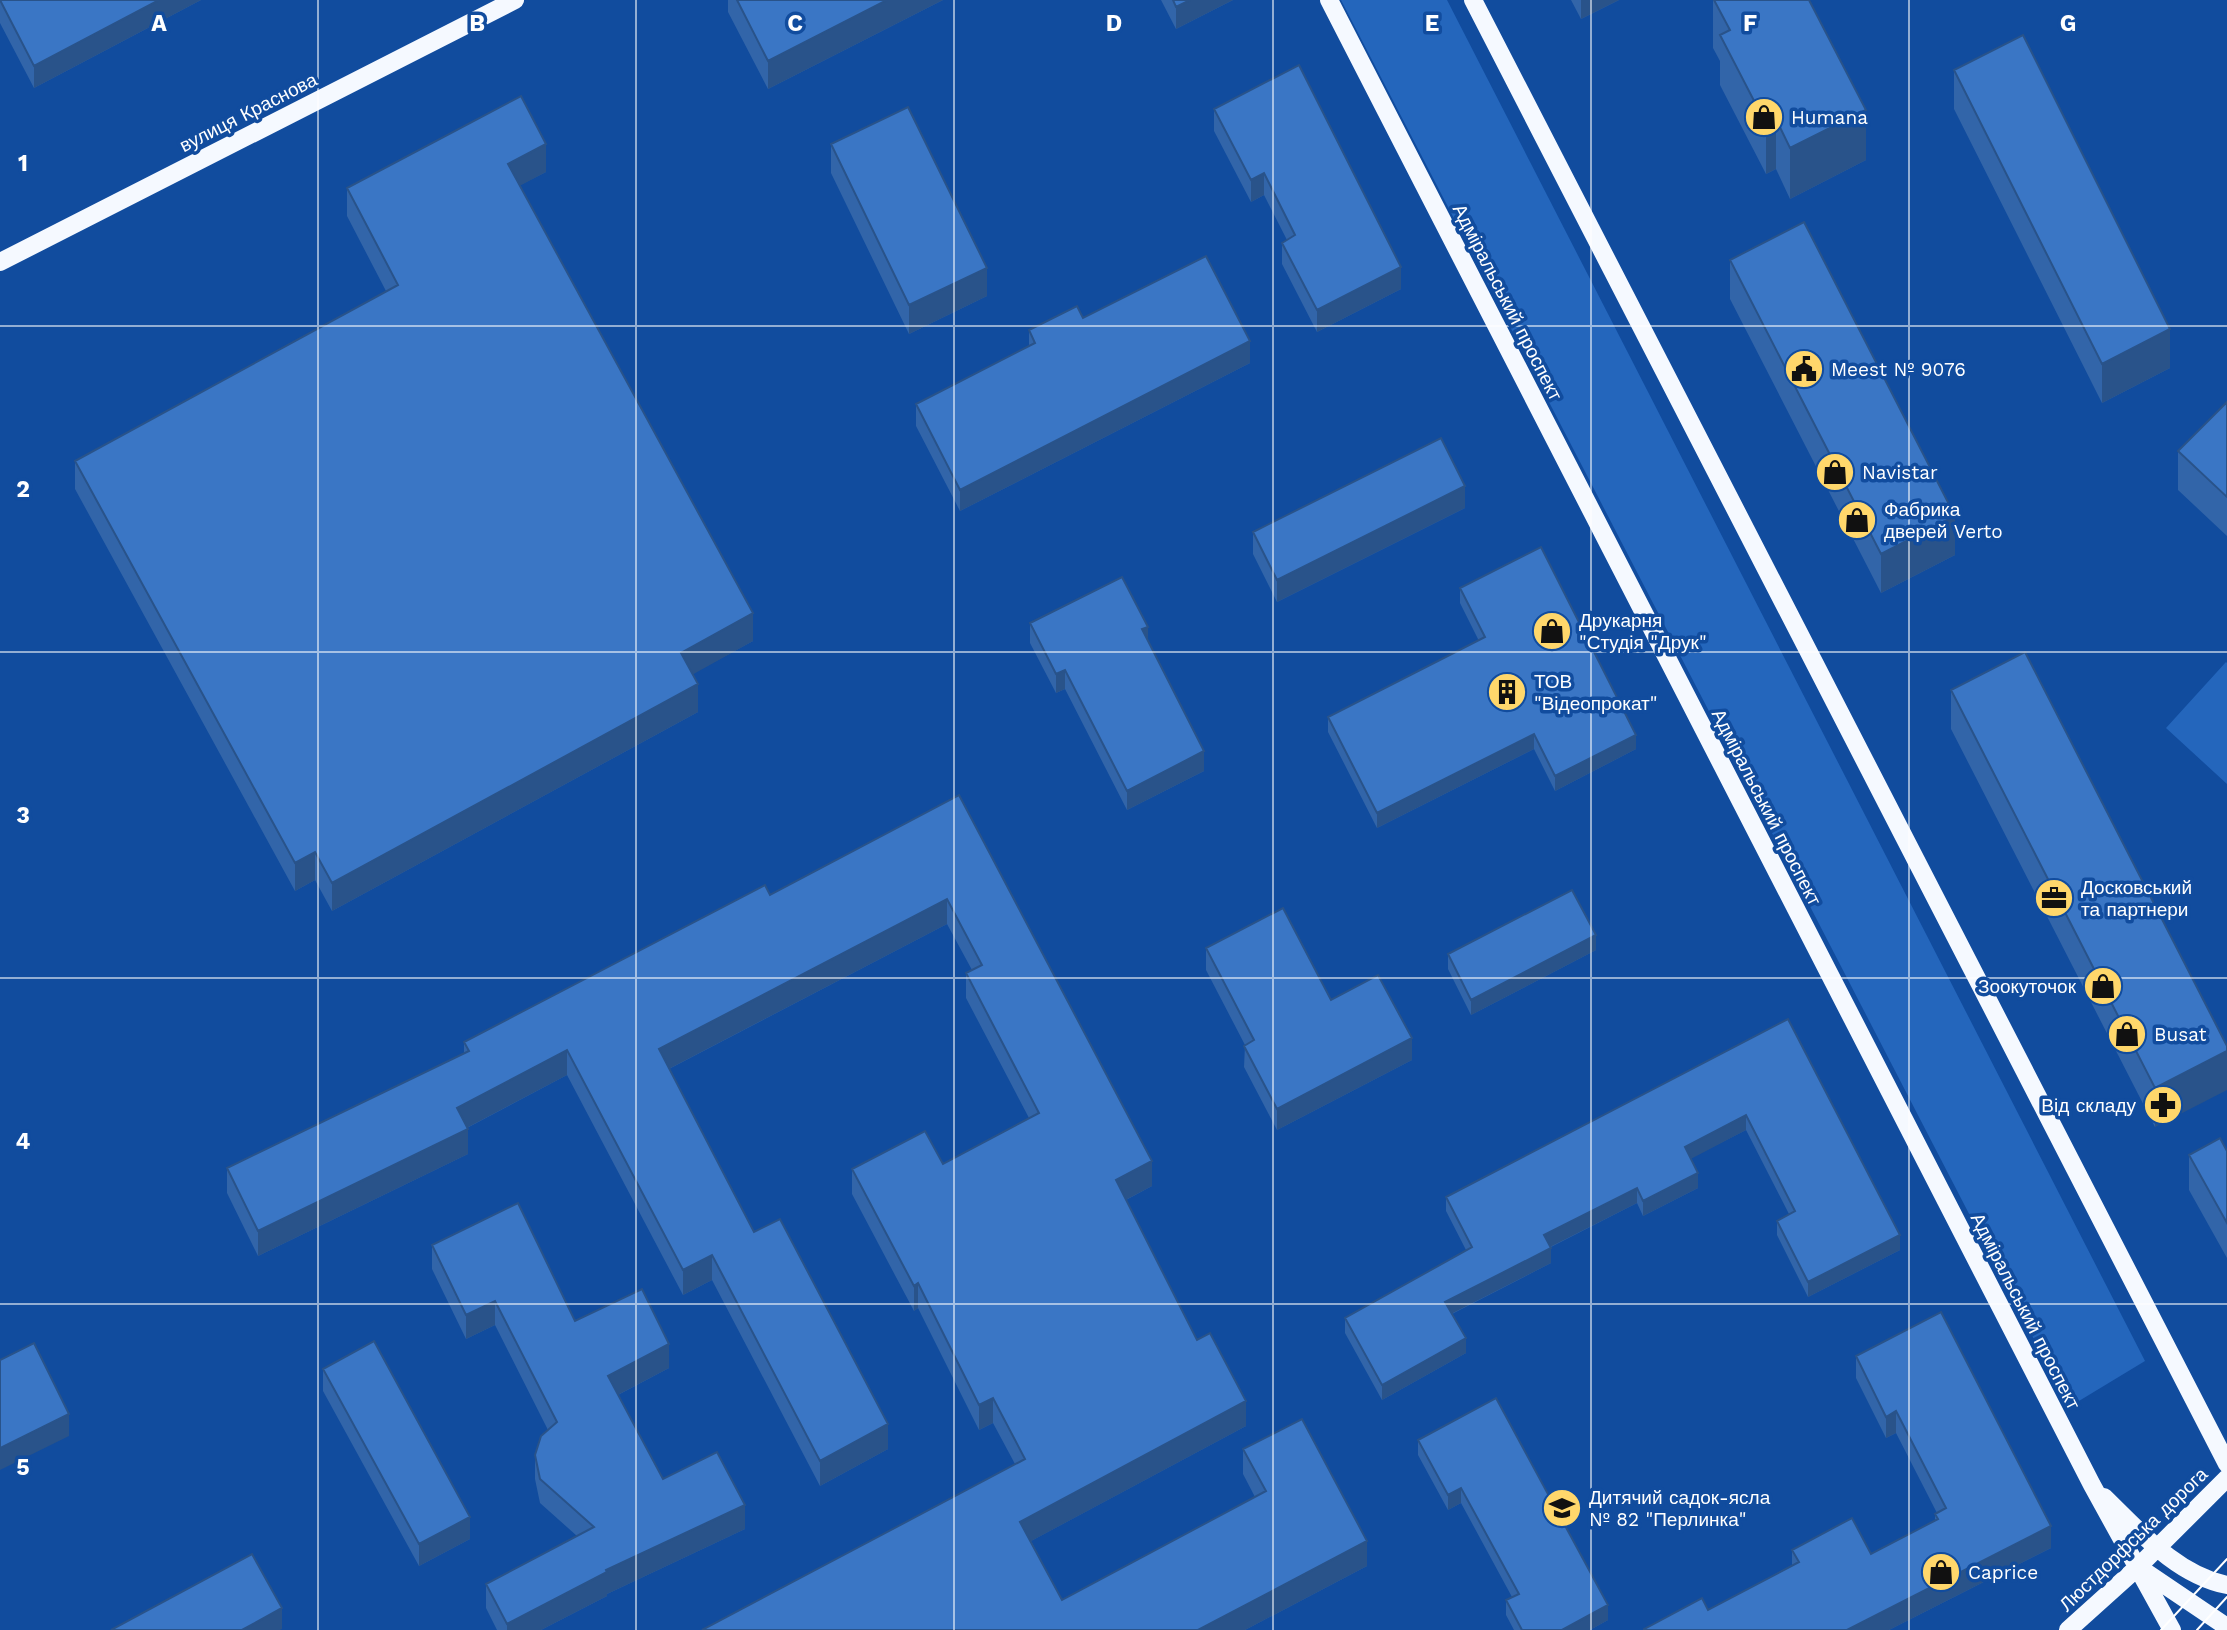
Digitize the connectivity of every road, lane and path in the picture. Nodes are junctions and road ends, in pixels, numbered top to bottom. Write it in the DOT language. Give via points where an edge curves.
graph roads {
  1 [pos="514,0"];
  2 [pos="1329,0"];
  3 [pos="1474,0"];
  4 [pos="0,262"];
  5 [pos="2227,1464"];
  6 [pos="2227,1478"];
  7 [pos="2092,1485"];
  8 [pos="2157,1548"];
  9 [pos="2138,1567"];
  10 [pos="2227,1585"];
  11 [pos="2225,1626"];
  12 [pos="2068,1630"];
  13 [pos="2172,1630"];
  1 -- 4 [label="main road, вулиця Краснова"];
  2 -- 7 [label="main road, Адміральський проспект"];
  3 -- 5 [label="main road"];
  6 -- 8 [label="main road, Люстдорфська дорога"];
  7 -- 8 [label="main road"];
  7 -- 9 [label="main road, Адміральський проспект"];
  8 -- 9 [label="main road, Люстдорфська дорога"];
  8 -- 10 [label="main road" via="2207,1581"];
  9 -- 11 [label="main road"];
  9 -- 12 [label="main road, Люстдорфська дорога"];
  9 -- 13 [label="main road, Адміральський проспект"];
}
